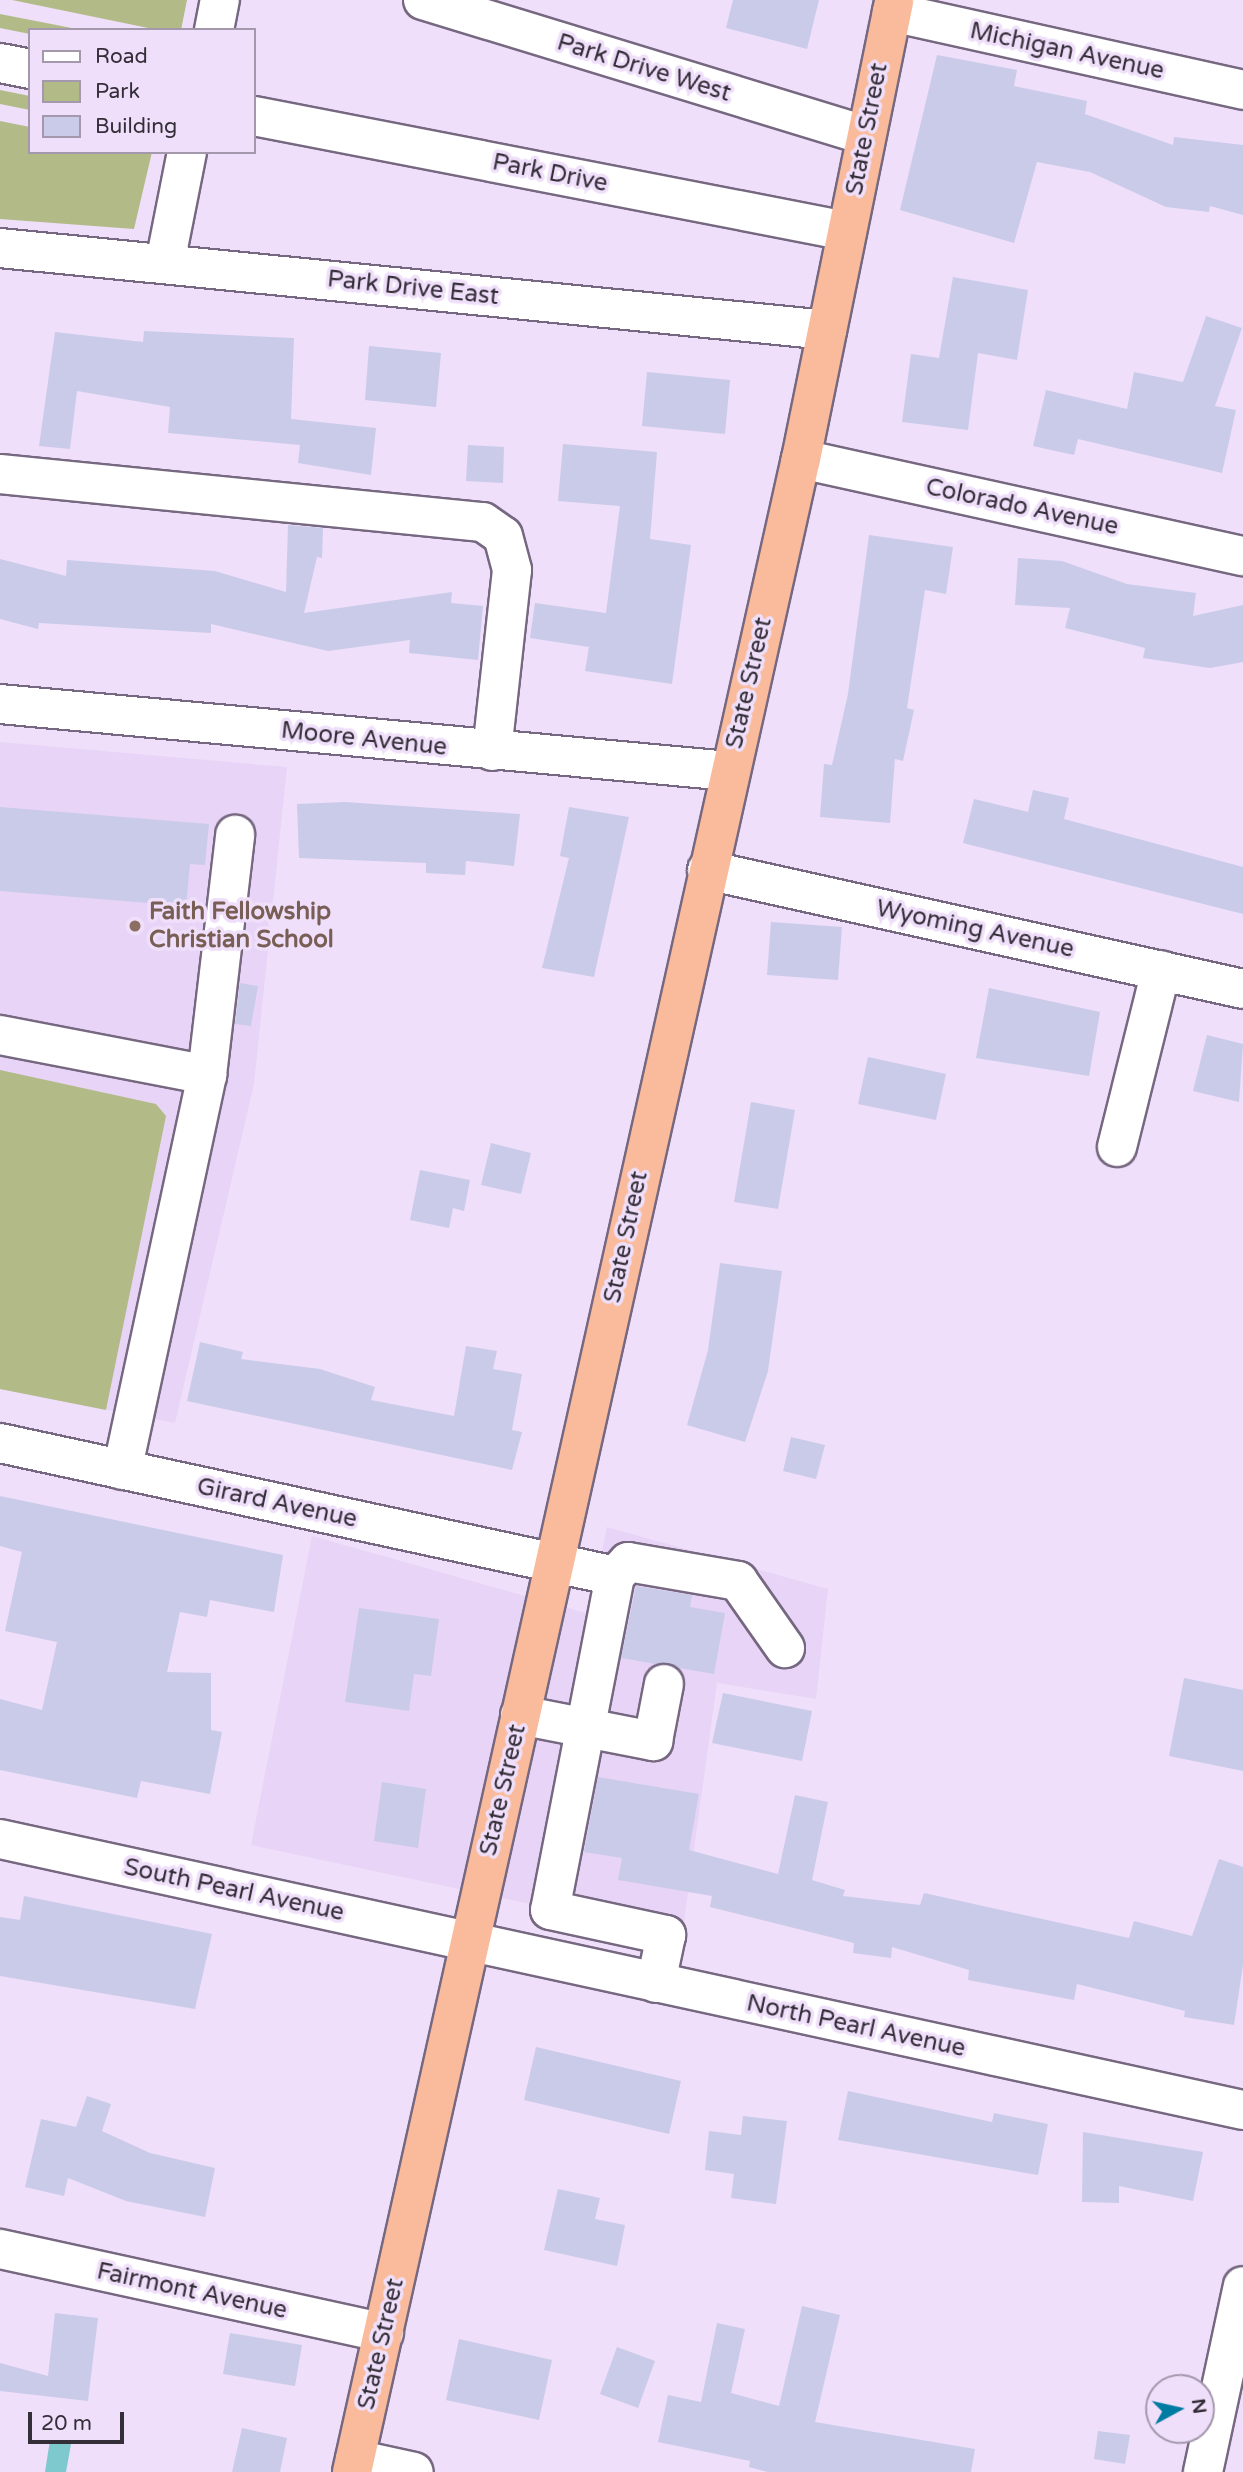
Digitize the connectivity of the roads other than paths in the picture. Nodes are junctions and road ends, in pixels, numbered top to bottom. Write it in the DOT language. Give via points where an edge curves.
graph roads {
  1 [pos="220,0"];
  2 [pos="423,0"];
  3 [pos="893,6"];
  4 [pos="214,28"];
  5 [pos="0,63"];
  6 [pos="28,69"];
  7 [pos="1243,90"];
  8 [pos="256,116"];
  9 [pos="865,135"];
  10 [pos="187,154"];
  11 [pos="847,231"];
  12 [pos="0,248"];
  13 [pos="165,262"];
  14 [pos="827,330"];
  15 [pos="801,459"];
  16 [pos="0,474"];
  17 [pos="1243,556"];
  18 [pos="0,704"];
  19 [pos="492,751"];
  20 [pos="729,771"];
  21 [pos="235,835"];
  22 [pos="707,870"];
  23 [pos="1161,970"];
  24 [pos="1243,989"];
  25 [pos="0,1035"];
  26 [pos="207,1074"];
  27 [pos="1117,1147"];
  28 [pos="0,1443"];
  29 [pos="122,1470"];
  30 [pos="554,1563"];
  31 [pos="615,1576"];
  32 [pos="785,1648"];
  33 [pos="664,1684"];
  34 [pos="520,1715"];
  35 [pos="587,1728"];
  36 [pos="0,1839"];
  37 [pos="605,1922"];
  38 [pos="469,1942"];
  39 [pos="595,1970"];
  40 [pos="656,1983"];
  41 [pos="1243,2110"];
  42 [pos="0,2249"];
  43 [pos="1243,2286"];
  44 [pos="384,2333"];
  45 [pos="354,2466"];
  46 [pos="414,2472"];
  47 [pos="1203,2472"];
  1 -- 4 [label="street"];
  2 -- 9 [label="street, Park Drive West"];
  3 -- 7 [label="street, Michigan Avenue"];
  3 -- 9 [label="highway, State Street"];
  5 -- 6 [label="street"];
  8 -- 11 [label="street, Park Drive"];
  9 -- 11 [label="highway, State Street"];
  10 -- 13 [label="street"];
  11 -- 14 [label="highway, State Street"];
  12 -- 13 [label="street, Park Drive East"];
  13 -- 14 [label="street, Park Drive East"];
  14 -- 15 [label="highway, State Street"];
  15 -- 17 [label="street, Colorado Avenue"];
  15 -- 20 [label="highway, State Street"];
  16 -- 19 [label="street" via="483,522 503,537 512,570"];
  18 -- 19 [label="street, Moore Avenue"];
  19 -- 20 [label="street, Moore Avenue"];
  20 -- 22 [label="highway, State Street"];
  21 -- 26 [label="street"];
  22 -- 23 [label="street, Wyoming Avenue"];
  22 -- 30 [label="highway, State Street"];
  23 -- 24 [label="street, Wyoming Avenue"];
  23 -- 27 [label="street"];
  25 -- 26 [label="street"];
  26 -- 29 [label="street"];
  28 -- 29 [label="street, Girard Avenue"];
  29 -- 30 [label="street, Girard Avenue"];
  30 -- 31 [label="street, Girard Avenue"];
  30 -- 34 [label="highway, State Street"];
  31 -- 32 [label="street" via="628,1562 738,1581"];
  31 -- 35 [label="street"];
  33 -- 35 [label="street" via="653,1741"];
  34 -- 35 [label="street"];
  34 -- 38 [label="highway, State Street"];
  35 -- 37 [label="street" via="550,1910"];
  36 -- 38 [label="street, South Pearl Avenue"];
  37 -- 39 [label="street"];
  37 -- 40 [label="street" via="666,1935"];
  38 -- 39 [label="street, North Pearl Avenue"];
  38 -- 44 [label="highway, State Street"];
  39 -- 40 [label="street, North Pearl Avenue"];
  40 -- 41 [label="street, North Pearl Avenue"];
  42 -- 44 [label="street, Fairmont Avenue"];
  43 -- 47 [label="street"];
  44 -- 45 [label="highway, State Street"];
  45 -- 46 [label="street"];
}
